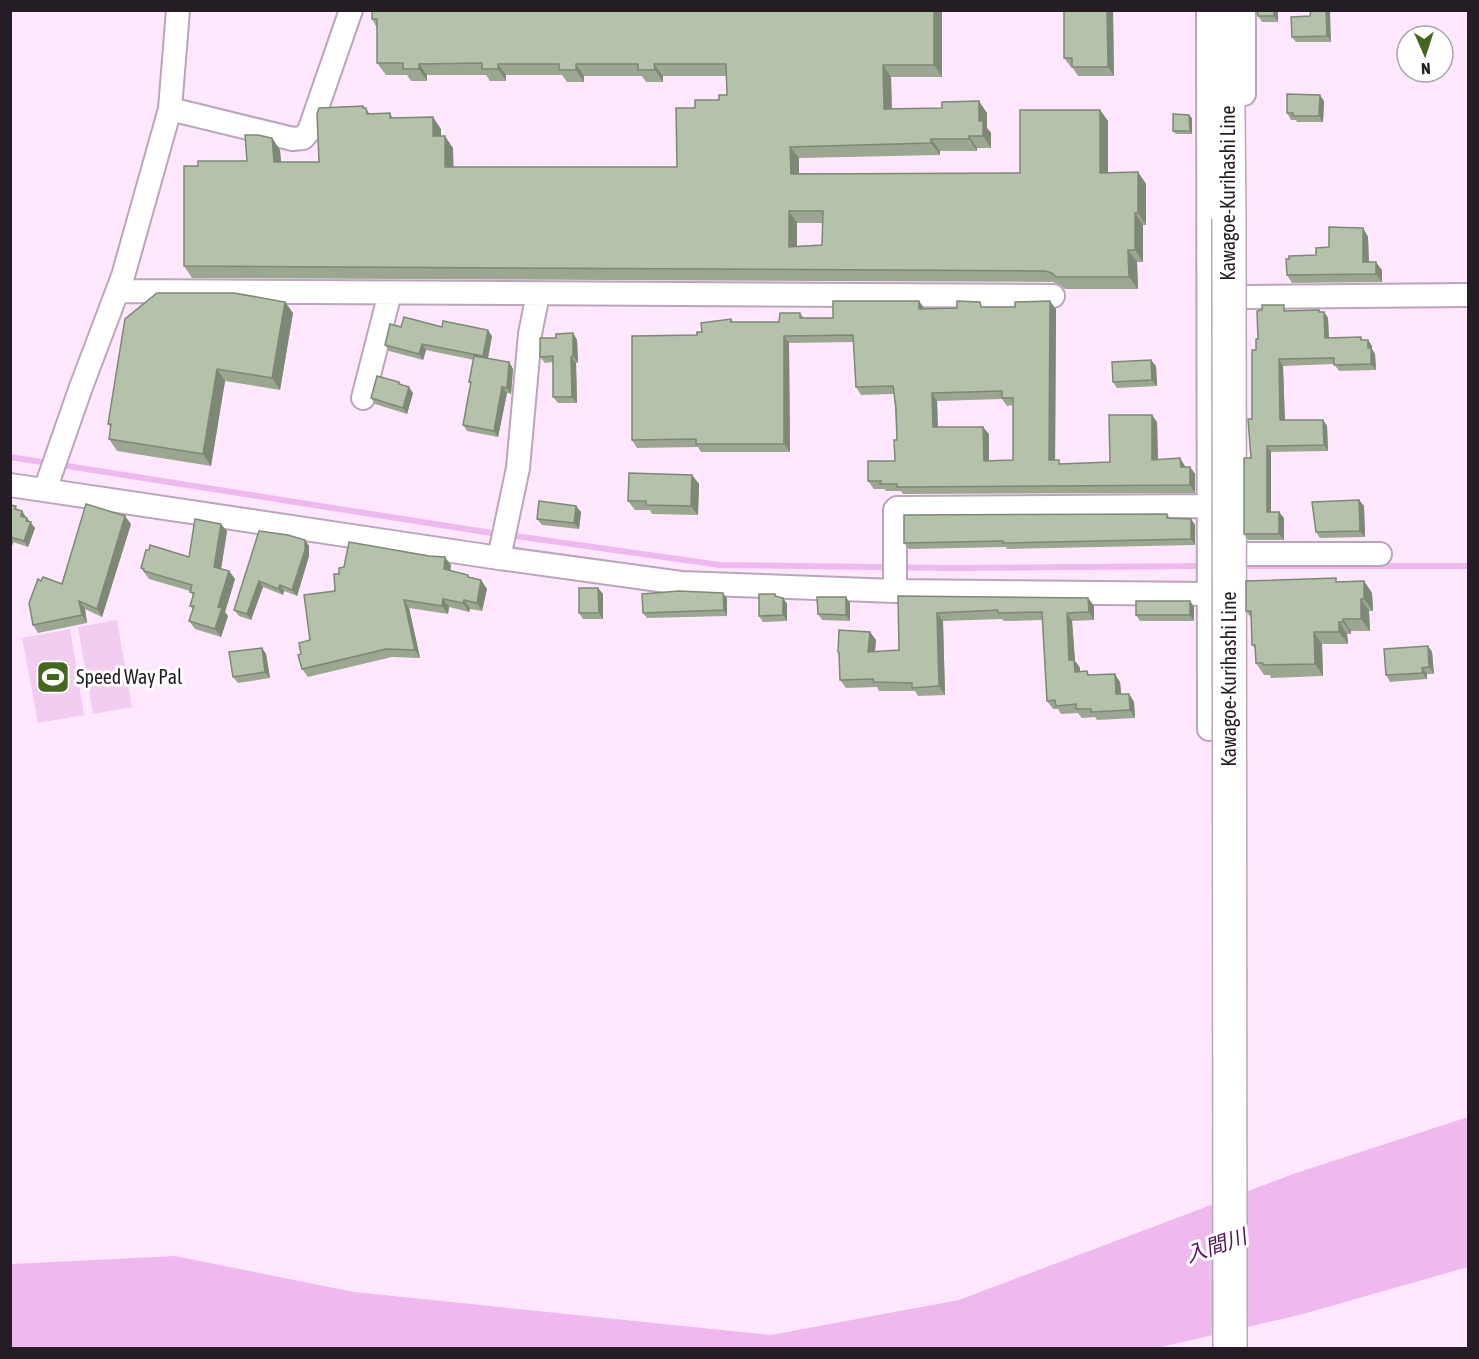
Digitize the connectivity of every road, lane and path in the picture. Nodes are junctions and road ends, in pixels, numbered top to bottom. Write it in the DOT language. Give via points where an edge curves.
graph roads {
  1 [pos="178,10"];
  2 [pos="351,10"];
  3 [pos="1208,10"];
  4 [pos="1227,10"];
  5 [pos="1244,10"];
  6 [pos="170,109"];
  7 [pos="119,291"];
  8 [pos="390,293"];
  9 [pos="538,294"];
  10 [pos="1468,295"];
  11 [pos="1053,296"];
  12 [pos="1245,297"];
  13 [pos="363,398"];
  14 [pos="1208,460"];
  15 [pos="10,485"];
  16 [pos="45,490"];
  17 [pos="1209,506"];
  18 [pos="1210,554"];
  19 [pos="1380,554"];
  20 [pos="499,558"];
  21 [pos="896,591"];
  22 [pos="1210,594"];
  23 [pos="1209,729"];
  24 [pos="1230,1348"];
  1 -- 6 [label="street"];
  2 -- 6 [label="street" via="309,131 303,138 293,139"];
  3 -- 14 [label="street"];
  4 -- 24 [label="main road, Kawagoe-Kurihashi Line, bridge"];
  5 -- 12 [label="street"];
  6 -- 7 [label="street"];
  7 -- 8 [label="street"];
  7 -- 16 [label="street"];
  8 -- 9 [label="street"];
  8 -- 13 [label="street"];
  9 -- 11 [label="street"];
  9 -- 20 [label="street" via="530,334 518,468"];
  10 -- 12 [label="street"];
  12 -- 14 [label="street" via="1243,416 1236,433"];
  14 -- 17 [label="street"];
  15 -- 16 [label="street"];
  16 -- 20 [label="street"];
  17 -- 18 [label="street"];
  17 -- 21 [label="street" via="897,508"];
  18 -- 19 [label="street"];
  18 -- 22 [label="street"];
  20 -- 21 [label="street" via="681,583"];
  21 -- 22 [label="street"];
  22 -- 23 [label="street"];
}
